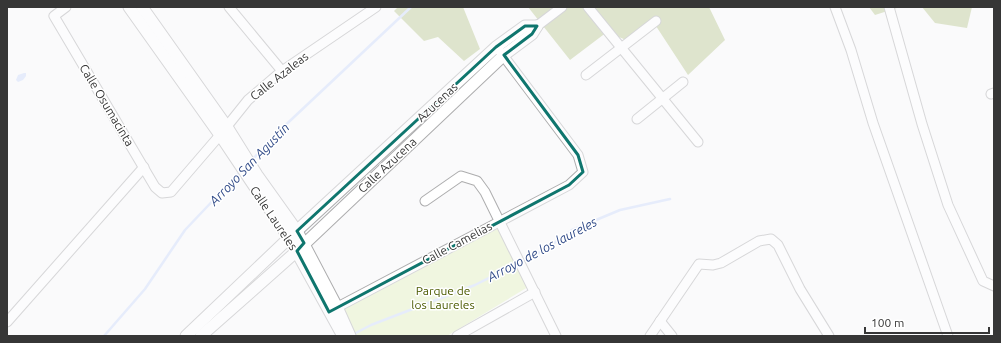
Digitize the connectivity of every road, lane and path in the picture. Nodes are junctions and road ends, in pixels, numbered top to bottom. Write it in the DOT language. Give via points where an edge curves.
graph roads {
  1 [pos="66,7"];
  2 [pos="128,7"];
  3 [pos="142,7"];
  4 [pos="229,7"];
  5 [pos="376,7"];
  6 [pos="562,7"];
  7 [pos="588,7"];
  8 [pos="835,7"];
  9 [pos="889,7"];
  10 [pos="656,21"];
  11 [pos="537,26"];
  12 [pos="622,47"];
  13 [pos="500,51"];
  14 [pos="282,71"];
  15 [pos="586,75"];
  16 [pos="683,82"];
  17 [pos="663,98"];
  18 [pos="637,119"];
  19 [pos="224,131"];
  20 [pos="698,142"];
  21 [pos="144,167"];
  22 [pos="162,193"];
  23 [pos="425,201"];
  24 [pos="500,221"];
  25 [pos="293,235"];
  26 [pos="300,247"];
  27 [pos="994,286"];
  28 [pos="535,292"];
  29 [pos="333,309"];
  30 [pos="660,320"];
  31 [pos="7,322"];
  32 [pos="346,335"];
  33 [pos="186,336"];
  34 [pos="201,336"];
  35 [pos="457,336"];
  36 [pos="556,336"];
  37 [pos="650,336"];
  38 [pos="672,336"];
  39 [pos="829,336"];
  40 [pos="948,336"];
  1 -- 21 [label="street, Calle Osumacinta" via="54,16"];
  2 -- 19 [label="street, Calle Laureles"];
  3 -- 19 [label="street, Calle Laureles"];
  4 -- 14 [label="street"];
  5 -- 14 [label="street, Calle Azaleas"];
  6 -- 11 [label="street"];
  7 -- 12 [label="street"];
  8 -- 40 [label="street"];
  9 -- 27 [label="street" via="948,205 983,281"];
  10 -- 12 [label="street"];
  11 -- 13 [label="street, Calle Azucena" via="525,26"];
  12 -- 15 [label="street"];
  12 -- 17 [label="street"];
  13 -- 24 [label="street, Calle Camelias" via="578,155 582,172 569,185"];
  13 -- 25 [label="street, Azucenas"];
  13 -- 26 [label="street, Calle Azucena"];
  14 -- 19 [label="street, Calle Azaleas" via="248,100"];
  16 -- 17 [label="street"];
  17 -- 18 [label="street"];
  17 -- 20 [label="street"];
  19 -- 22 [label="street, Calle Azaleas" via="171,192"];
  19 -- 25 [label="street, Calle Laureles"];
  21 -- 22 [label="street, Calle Osumacinta" via="155,187"];
  21 -- 31 [label="street"];
  23 -- 24 [label="street" via="461,176 477,181"];
  24 -- 28 [label="street"];
  24 -- 29 [label="street, Calle Camelias"];
  25 -- 26 [label="street, Calle Laureles"];
  25 -- 33 [label="street, Azucenas"];
  26 -- 29 [label="street, Calle Laureles"];
  26 -- 34 [label="street, Calle Azucena"];
  28 -- 35 [label="street"];
  28 -- 36 [label="street"];
  29 -- 32 [label="street, Calle Laureles"];
  30 -- 37 [label="street"];
  30 -- 38 [label="street"];
  30 -- 39 [label="street" via="699,264 720,263 759,241 771,239 778,245"];
}
